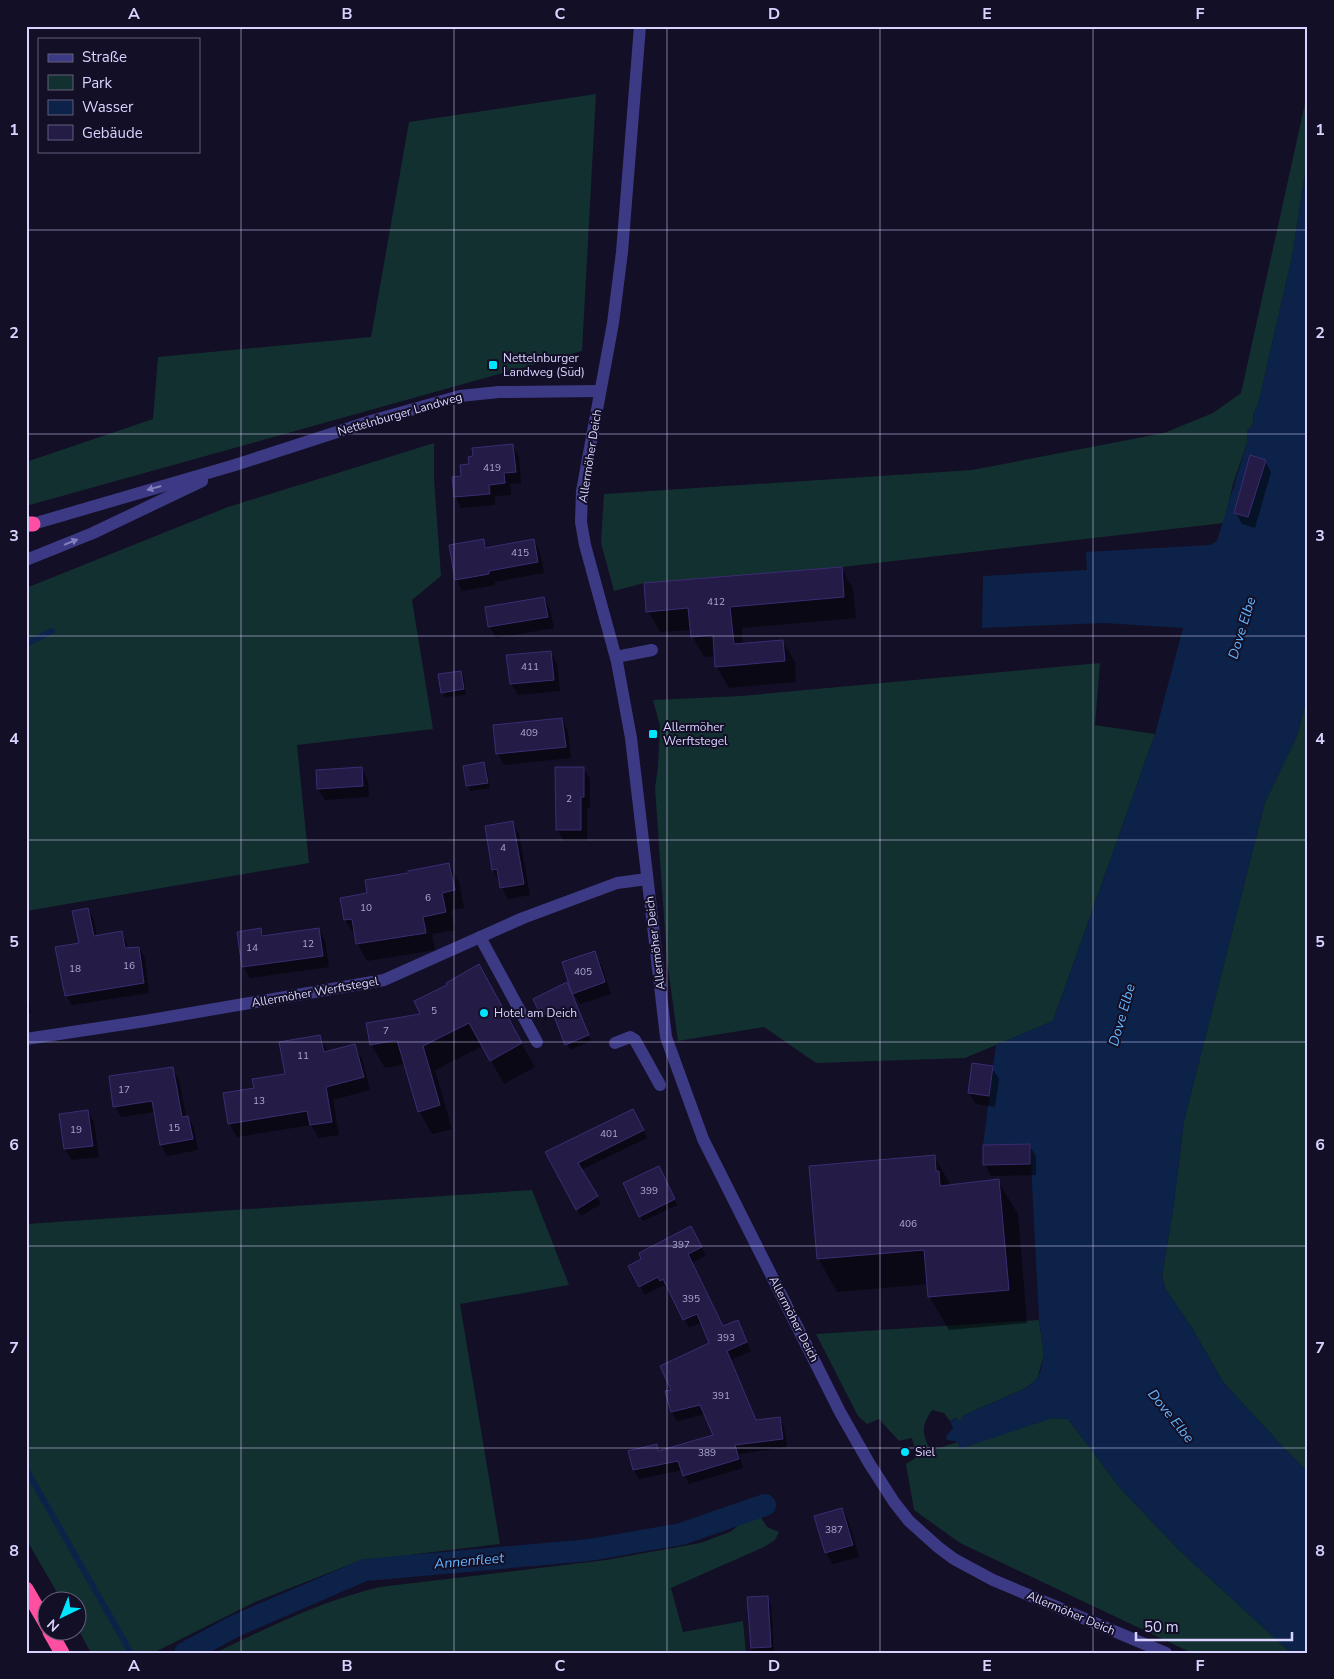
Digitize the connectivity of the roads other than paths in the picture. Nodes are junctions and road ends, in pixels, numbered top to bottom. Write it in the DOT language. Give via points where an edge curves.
graph roads {
  1 [pos="640,26"];
  2 [pos="600,391"];
  3 [pos="235,465"];
  4 [pos="28,525"];
  5 [pos="26,560"];
  6 [pos="652,650"];
  7 [pos="616,657"];
  8 [pos="648,879"];
  9 [pos="480,937"];
  10 [pos="26,1039"];
  11 [pos="538,1042"];
  12 [pos="615,1043"];
  13 [pos="660,1085"];
  14 [pos="26,1589"];
  15 [pos="38,1610"];
  16 [pos="56,1642"];
  17 [pos="62,1653"];
  18 [pos="1166,1653"];
  1 -- 2 [label="street, Allermöher Deich" via="622,252"];
  2 -- 3 [label="street, Nettelnburger Landweg" via="500,392 460,396"];
  2 -- 7 [label="street, Allermöher Deich" via="582,491 581,522"];
  3 -- 4 [label="street, Nettelnburger Landweg, one-way"];
  5 -- 3 [label="street, Nettelnburger Landweg, one-way" via="93,533"];
  6 -- 7 [label="street"];
  7 -- 8 [label="street, Allermöher Deich" via="631,738"];
  8 -- 9 [label="street, Allermöher Werftstegel" via="617,883"];
  8 -- 18 [label="street, Allermöher Deich" via="666,1037 703,1139 840,1412 890,1496 923,1534 972,1570"];
  9 -- 10 [label="street, Allermöher Werftstegel" via="384,980"];
  9 -- 11 [label="street"];
  12 -- 13 [label="street" via="630,1037 635,1040"];
  14 -- 15 [label="highway"];
  16 -- 17 [label="highway"];
}
